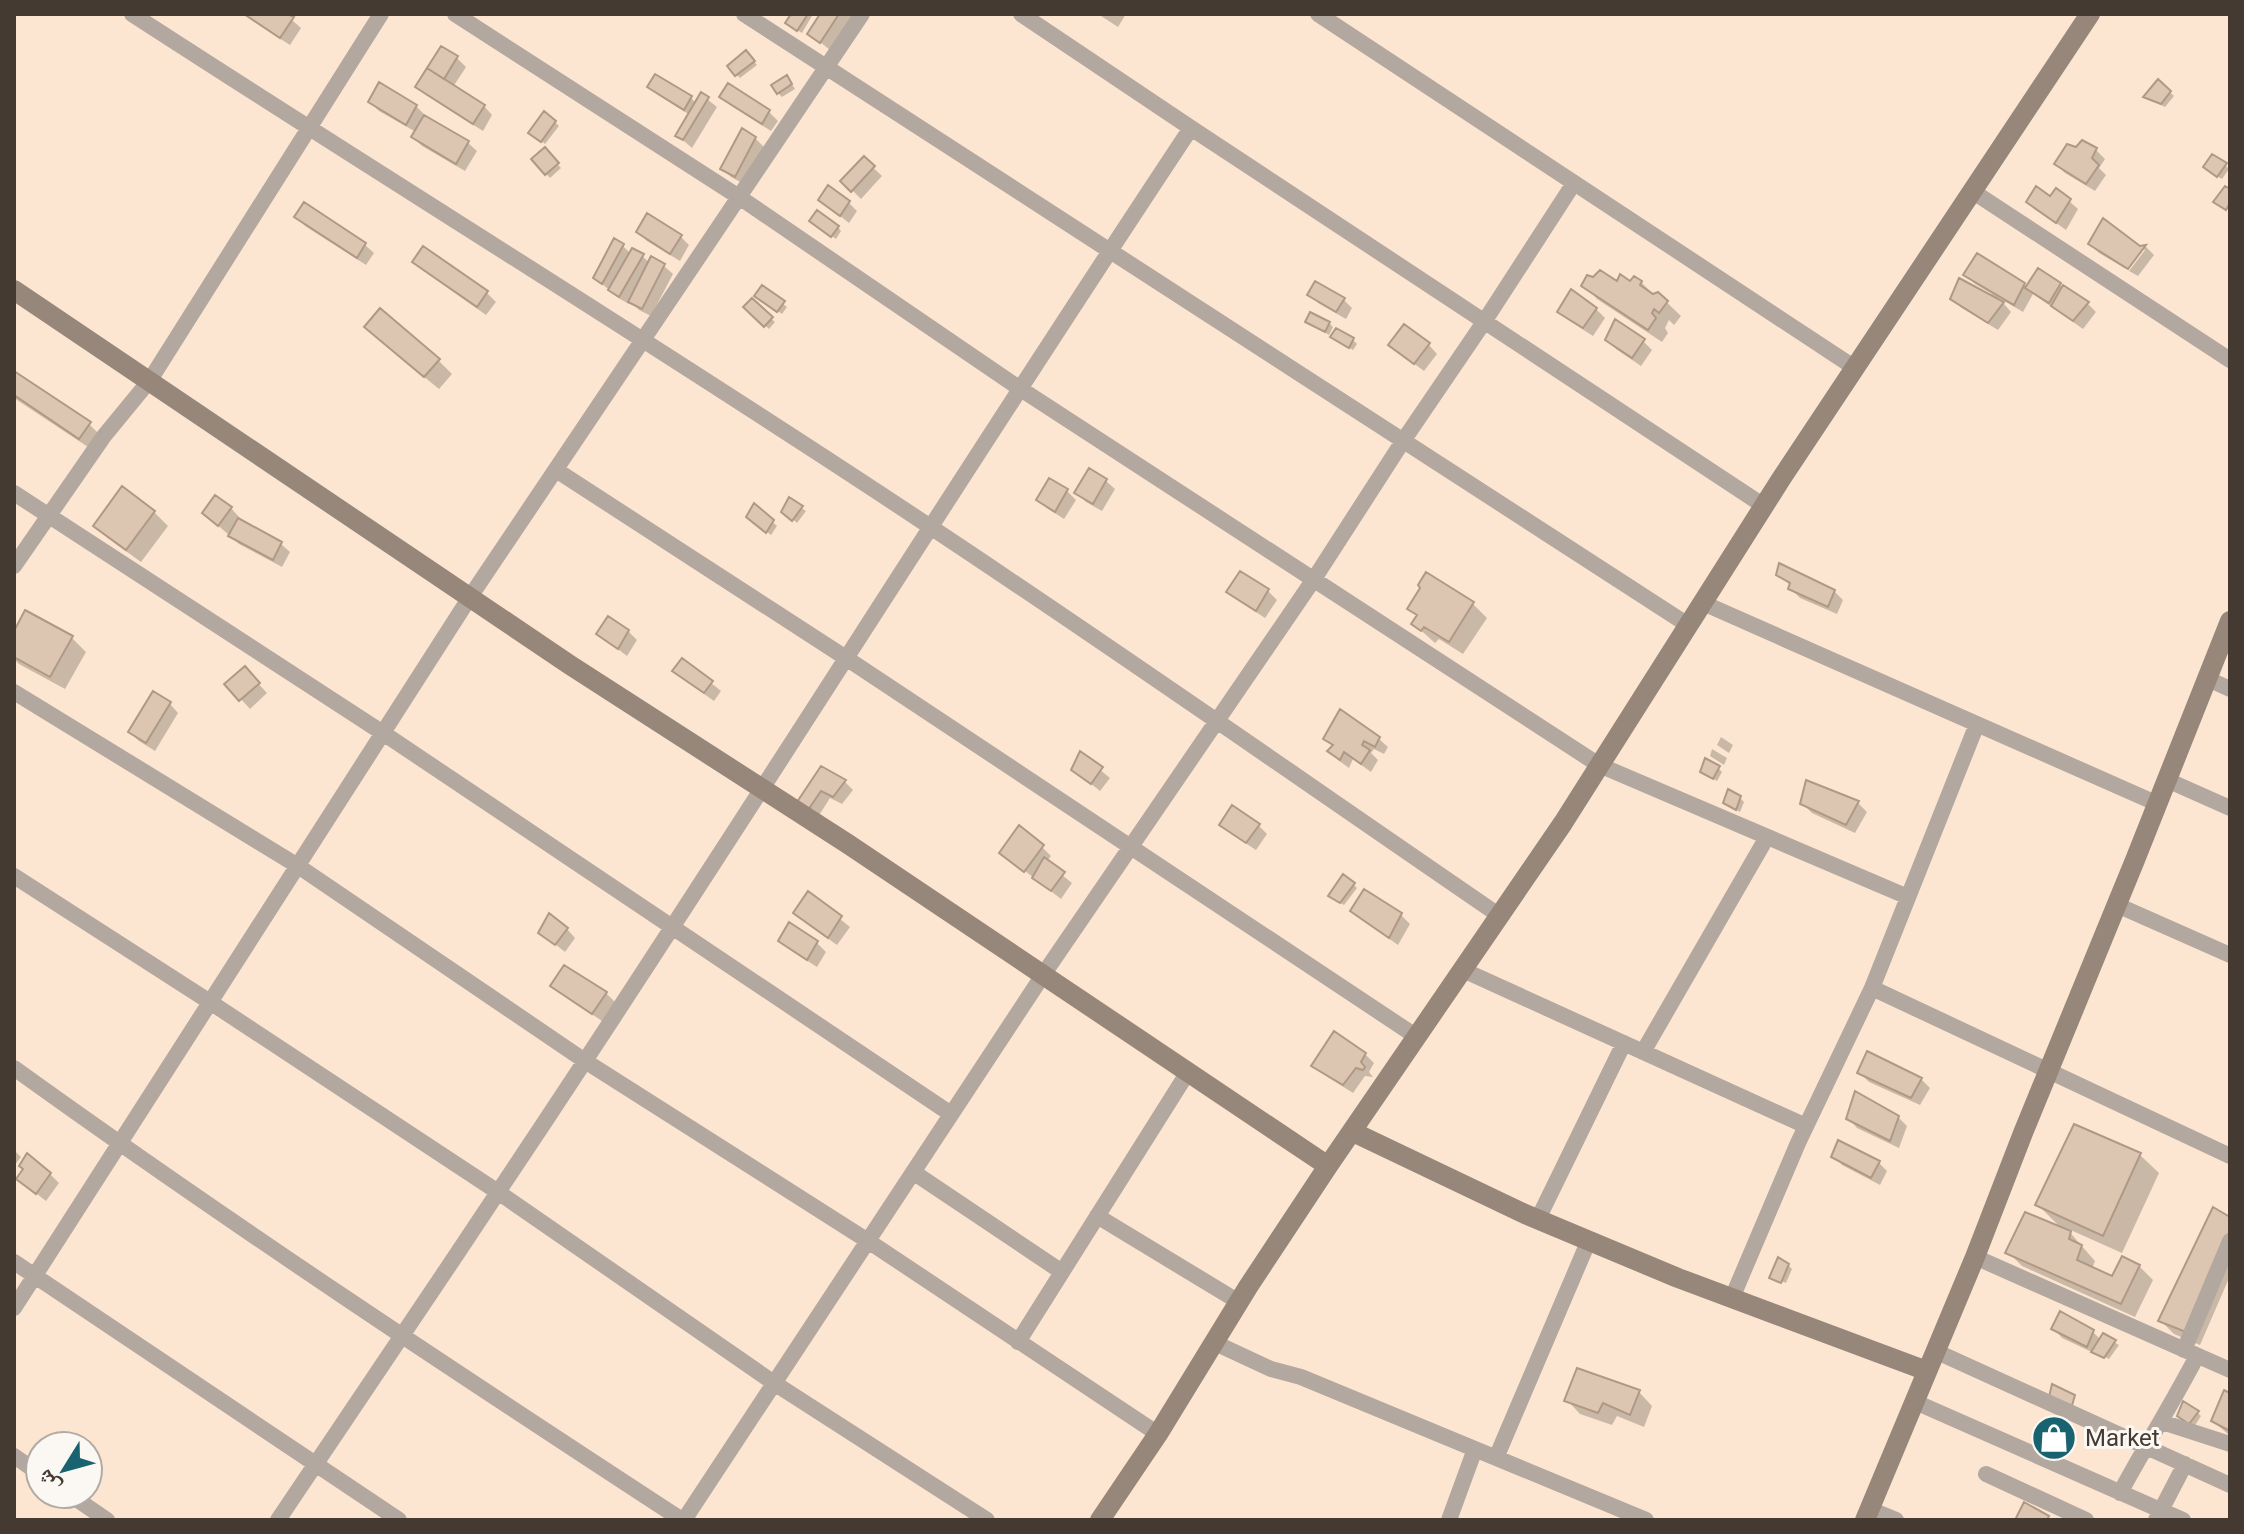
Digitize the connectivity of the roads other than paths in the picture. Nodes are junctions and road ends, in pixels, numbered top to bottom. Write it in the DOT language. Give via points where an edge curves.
graph roads {
  1 [pos="132,14"];
  2 [pos="381,14"];
  3 [pos="455,14"];
  4 [pos="744,14"];
  5 [pos="862,14"];
  6 [pos="1021,14"];
  7 [pos="1318,14"];
  8 [pos="2090,14"];
  9 [pos="826,68"];
  10 [pos="1191,128"];
  11 [pos="310,129"];
  12 [pos="1574,183"];
  13 [pos="1972,191"];
  14 [pos="739,197"];
  15 [pos="1109,251"];
  16 [pos="14,290"];
  17 [pos="1484,322"];
  18 [pos="643,340"];
  19 [pos="2230,360"];
  20 [pos="1855,368"];
  21 [pos="150,380"];
  22 [pos="1019,388"];
  23 [pos="1403,441"];
  24 [pos="556,470"];
  25 [pos="14,493"];
  26 [pos="1764,506"];
  27 [pos="49,516"];
  28 [pos="930,527"];
  29 [pos="14,566"];
  30 [pos="1314,579"];
  31 [pos="470,597"];
  32 [pos="1703,603"];
  33 [pos="2230,621"];
  34 [pos="1688,625"];
  35 [pos="2226,644"];
  36 [pos="846,658"];
  37 [pos="2208,679"];
  38 [pos="2230,689"];
  39 [pos="14,692"];
  40 [pos="1216,722"];
  41 [pos="1977,724"];
  42 [pos="383,733"];
  43 [pos="1599,765"];
  44 [pos="2167,780"];
  45 [pos="761,789"];
  46 [pos="2158,804"];
  47 [pos="2230,808"];
  48 [pos="1767,837"];
  49 [pos="1129,846"];
  50 [pos="298,866"];
  51 [pos="14,876"];
  52 [pos="1908,897"];
  53 [pos="2117,905"];
  54 [pos="1500,916"];
  55 [pos="672,926"];
  56 [pos="2230,955"];
  57 [pos="1463,970"];
  58 [pos="1043,975"];
  59 [pos="1872,988"];
  60 [pos="210,1002"];
  61 [pos="1417,1037"];
  62 [pos="1624,1043"];
  63 [pos="1643,1052"];
  64 [pos="585,1061"];
  65 [pos="14,1068"];
  66 [pos="1188,1072"];
  67 [pos="2048,1072"];
  68 [pos="951,1114"];
  69 [pos="1806,1126"];
  70 [pos="1353,1132"];
  71 [pos="119,1144"];
  72 [pos="2230,1156"];
  73 [pos="1328,1166"];
  74 [pos="913,1172"];
  75 [pos="498,1192"];
  76 [pos="1097,1216"];
  77 [pos="1538,1219"];
  78 [pos="1589,1240"];
  79 [pos="868,1241"];
  80 [pos="2230,1241"];
  81 [pos="1975,1257"];
  82 [pos="14,1262"];
  83 [pos="1062,1272"];
  84 [pos="34,1277"];
  85 [pos="1732,1298"];
  86 [pos="1239,1302"];
  87 [pos="14,1308"];
  88 [pos="401,1337"];
  89 [pos="1018,1342"];
  90 [pos="1215,1343"];
  91 [pos="1935,1351"];
  92 [pos="2191,1353"];
  93 [pos="2230,1370"];
  94 [pos="1927,1371"];
  95 [pos="774,1383"];
  96 [pos="1913,1401"];
  97 [pos="2162,1422"];
  98 [pos="1158,1434"];
  99 [pos="2230,1444"];
  100 [pos="2146,1446"];
  101 [pos="1475,1449"];
  102 [pos="1496,1458"];
  103 [pos="315,1464"];
  104 [pos="2185,1464"];
  105 [pos="1986,1474"];
  106 [pos="2230,1485"];
  107 [pos="2120,1493"];
  108 [pos="1867,1514"];
  109 [pos="2158,1515"];
  110 [pos="278,1520"];
  111 [pos="399,1520"];
  112 [pos="683,1520"];
  113 [pos="987,1520"];
  114 [pos="1100,1520"];
  115 [pos="1449,1520"];
  116 [pos="1646,1520"];
  117 [pos="1896,1520"];
  118 [pos="2086,1520"];
  119 [pos="2183,1520"];
  1 -- 11 [label="street"];
  2 -- 11 [label="street"];
  3 -- 14 [label="street"];
  4 -- 9 [label="street"];
  5 -- 9 [label="street"];
  6 -- 10 [label="street"];
  7 -- 12 [label="street"];
  8 -- 13 [label="street"];
  9 -- 14 [label="street"];
  9 -- 15 [label="street"];
  10 -- 15 [label="street"];
  10 -- 17 [label="street"];
  11 -- 18 [label="street"];
  11 -- 21 [label="street"];
  12 -- 17 [label="street"];
  12 -- 20 [label="street"];
  13 -- 19 [label="street"];
  13 -- 20 [label="street"];
  14 -- 18 [label="street"];
  14 -- 22 [label="street"];
  15 -- 22 [label="street"];
  15 -- 23 [label="street"];
  16 -- 21 [label="street"];
  17 -- 23 [label="street"];
  17 -- 26 [label="street"];
  18 -- 24 [label="street"];
  18 -- 28 [label="street"];
  20 -- 26 [label="street"];
  21 -- 27 [label="street"];
  21 -- 31 [label="street"];
  22 -- 28 [label="street"];
  22 -- 30 [label="street"];
  23 -- 30 [label="street"];
  23 -- 34 [label="street"];
  24 -- 31 [label="street"];
  24 -- 36 [label="street"];
  25 -- 27 [label="street"];
  26 -- 32 [label="street"];
  27 -- 29 [label="street"];
  27 -- 42 [label="street"];
  28 -- 36 [label="street"];
  28 -- 40 [label="street"];
  30 -- 40 [label="street"];
  30 -- 43 [label="street"];
  31 -- 42 [label="street"];
  31 -- 45 [label="street"];
  32 -- 34 [label="street"];
  32 -- 41 [label="street"];
  33 -- 35 [label="street"];
  34 -- 43 [label="street"];
  35 -- 37 [label="street"];
  36 -- 45 [label="street"];
  36 -- 49 [label="street"];
  37 -- 38 [label="street"];
  37 -- 44 [label="street"];
  39 -- 50 [label="street"];
  40 -- 49 [label="street"];
  40 -- 54 [label="street"];
  41 -- 46 [label="street"];
  41 -- 52 [label="street"];
  42 -- 50 [label="street"];
  42 -- 55 [label="street"];
  43 -- 48 [label="street"];
  43 -- 54 [label="street"];
  44 -- 46 [label="street"];
  44 -- 47 [label="street"];
  45 -- 55 [label="street"];
  45 -- 58 [label="street"];
  46 -- 53 [label="street"];
  48 -- 52 [label="street"];
  48 -- 63 [label="street"];
  49 -- 58 [label="street"];
  49 -- 61 [label="street"];
  50 -- 60 [label="street"];
  50 -- 64 [label="street"];
  51 -- 60 [label="street"];
  52 -- 59 [label="street"];
  53 -- 56 [label="street"];
  53 -- 67 [label="street"];
  54 -- 57 [label="street"];
  55 -- 64 [label="street"];
  55 -- 68 [label="street"];
  57 -- 61 [label="street"];
  57 -- 62 [label="street"];
  58 -- 66 [label="street"];
  58 -- 68 [label="street"];
  59 -- 67 [label="street"];
  59 -- 69 [label="street"];
  60 -- 71 [label="street"];
  60 -- 75 [label="street"];
  61 -- 70 [label="street"];
  62 -- 63 [label="street"];
  62 -- 77 [label="street"];
  63 -- 69 [label="street"];
  64 -- 75 [label="street"];
  64 -- 79 [label="street"];
  65 -- 71 [label="street"];
  66 -- 73 [label="street"];
  66 -- 76 [label="street"];
  67 -- 72 [label="street"];
  67 -- 81 [label="street"];
  68 -- 74 [label="street"];
  69 -- 85 [label="street"];
  70 -- 73 [label="street"];
  70 -- 77 [label="street"];
  71 -- 84 [label="street"];
  71 -- 88 [label="street"];
  73 -- 86 [label="street"];
  74 -- 79 [label="street"];
  74 -- 83 [label="street"];
  75 -- 88 [label="street"];
  75 -- 95 [label="street"];
  76 -- 83 [label="street"];
  76 -- 86 [label="street"];
  77 -- 78 [label="street"];
  78 -- 85 [label="street"];
  78 -- 102 [label="street"];
  79 -- 89 [label="street"];
  79 -- 95 [label="street"];
  80 -- 92 [label="street"];
  81 -- 91 [label="street"];
  81 -- 92 [label="street"];
  82 -- 84 [label="street"];
  83 -- 89 [label="street"];
  84 -- 87 [label="street"];
  84 -- 103 [label="street"];
  85 -- 94 [label="street"];
  86 -- 90 [label="street"];
  88 -- 103 [label="street"];
  88 -- 112 [label="street"];
  89 -- 98 [label="street"];
  90 -- 98 [label="street"];
  90 -- 101 [label="street"];
  91 -- 94 [label="street"];
  91 -- 100 [label="street"];
  92 -- 93 [label="street"];
  92 -- 97 [label="street"];
  94 -- 96 [label="street"];
  95 -- 112 [label="street"];
  95 -- 113 [label="street"];
  96 -- 107 [label="street"];
  96 -- 108 [label="street"];
  97 -- 99 [label="street"];
  97 -- 100 [label="street"];
  98 -- 114 [label="street"];
  100 -- 104 [label="street"];
  100 -- 107 [label="street"];
  101 -- 102 [label="street"];
  101 -- 115 [label="street"];
  102 -- 116 [label="street"];
  103 -- 110 [label="street"];
  103 -- 111 [label="street"];
  104 -- 106 [label="street"];
  104 -- 109 [label="street"];
  105 -- 118 [label="street"];
  107 -- 109 [label="street"];
  108 -- 117 [label="street"];
  109 -- 119 [label="street"];
}
